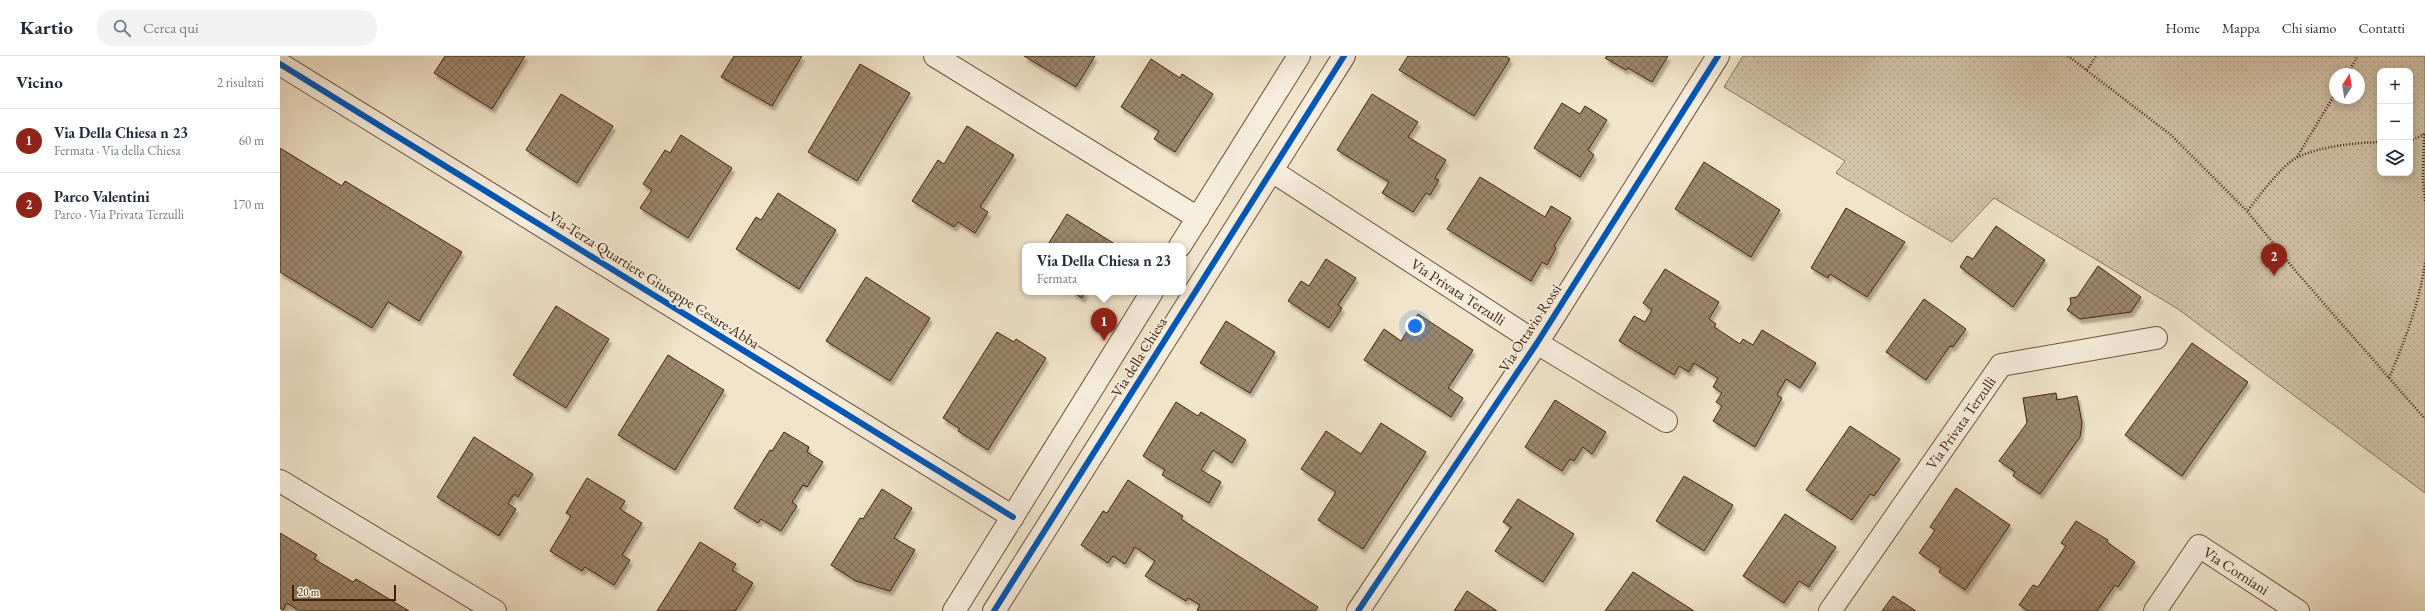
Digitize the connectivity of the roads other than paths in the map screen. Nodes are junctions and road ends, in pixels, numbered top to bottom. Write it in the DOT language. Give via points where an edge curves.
graph roads {
  1 [pos="935,56"];
  2 [pos="1299,56"];
  3 [pos="1344,56"];
  4 [pos="1718,56"];
  5 [pos="280,64"];
  6 [pos="1272,171"];
  7 [pos="1198,218"];
  8 [pos="1182,243"];
  9 [pos="1150,295"];
  10 [pos="2156,338"];
  11 [pos="1537,343"];
  12 [pos="1666,421"];
  13 [pos="280,481"];
  14 [pos="1013,518"];
  15 [pos="495,611"];
  16 [pos="954,611"];
  17 [pos="994,611"];
  18 [pos="1358,611"];
  19 [pos="1830,611"];
  20 [pos="2155,611"];
  21 [pos="2298,611"];
  1 -- 7 [label="street"];
  2 -- 7 [label="street"];
  3 -- 6 [label="street, Via della Chiesa"];
  4 -- 11 [label="street, Via Ottavio Rossi"];
  5 -- 14 [label="street, Via Terza Quartiere Giuseppe Cesare Abba"];
  6 -- 11 [label="street, Via Privata Terzulli"];
  6 -- 17 [label="street, Via della Chiesa"];
  7 -- 8 [label="street"];
  9 -- 14 [label="street, Via della Chiesa"];
  10 -- 19 [label="street, Via Privata Terzulli" via="2001,365"];
  11 -- 12 [label="street, Via Privata Terzulli"];
  11 -- 18 [label="street, Via Ottavio Rossi"];
  13 -- 15 [label="street"];
  14 -- 16 [label="street, Via della Chiesa"];
  20 -- 21 [label="street, Via Corniani" via="2199,546"];
}
